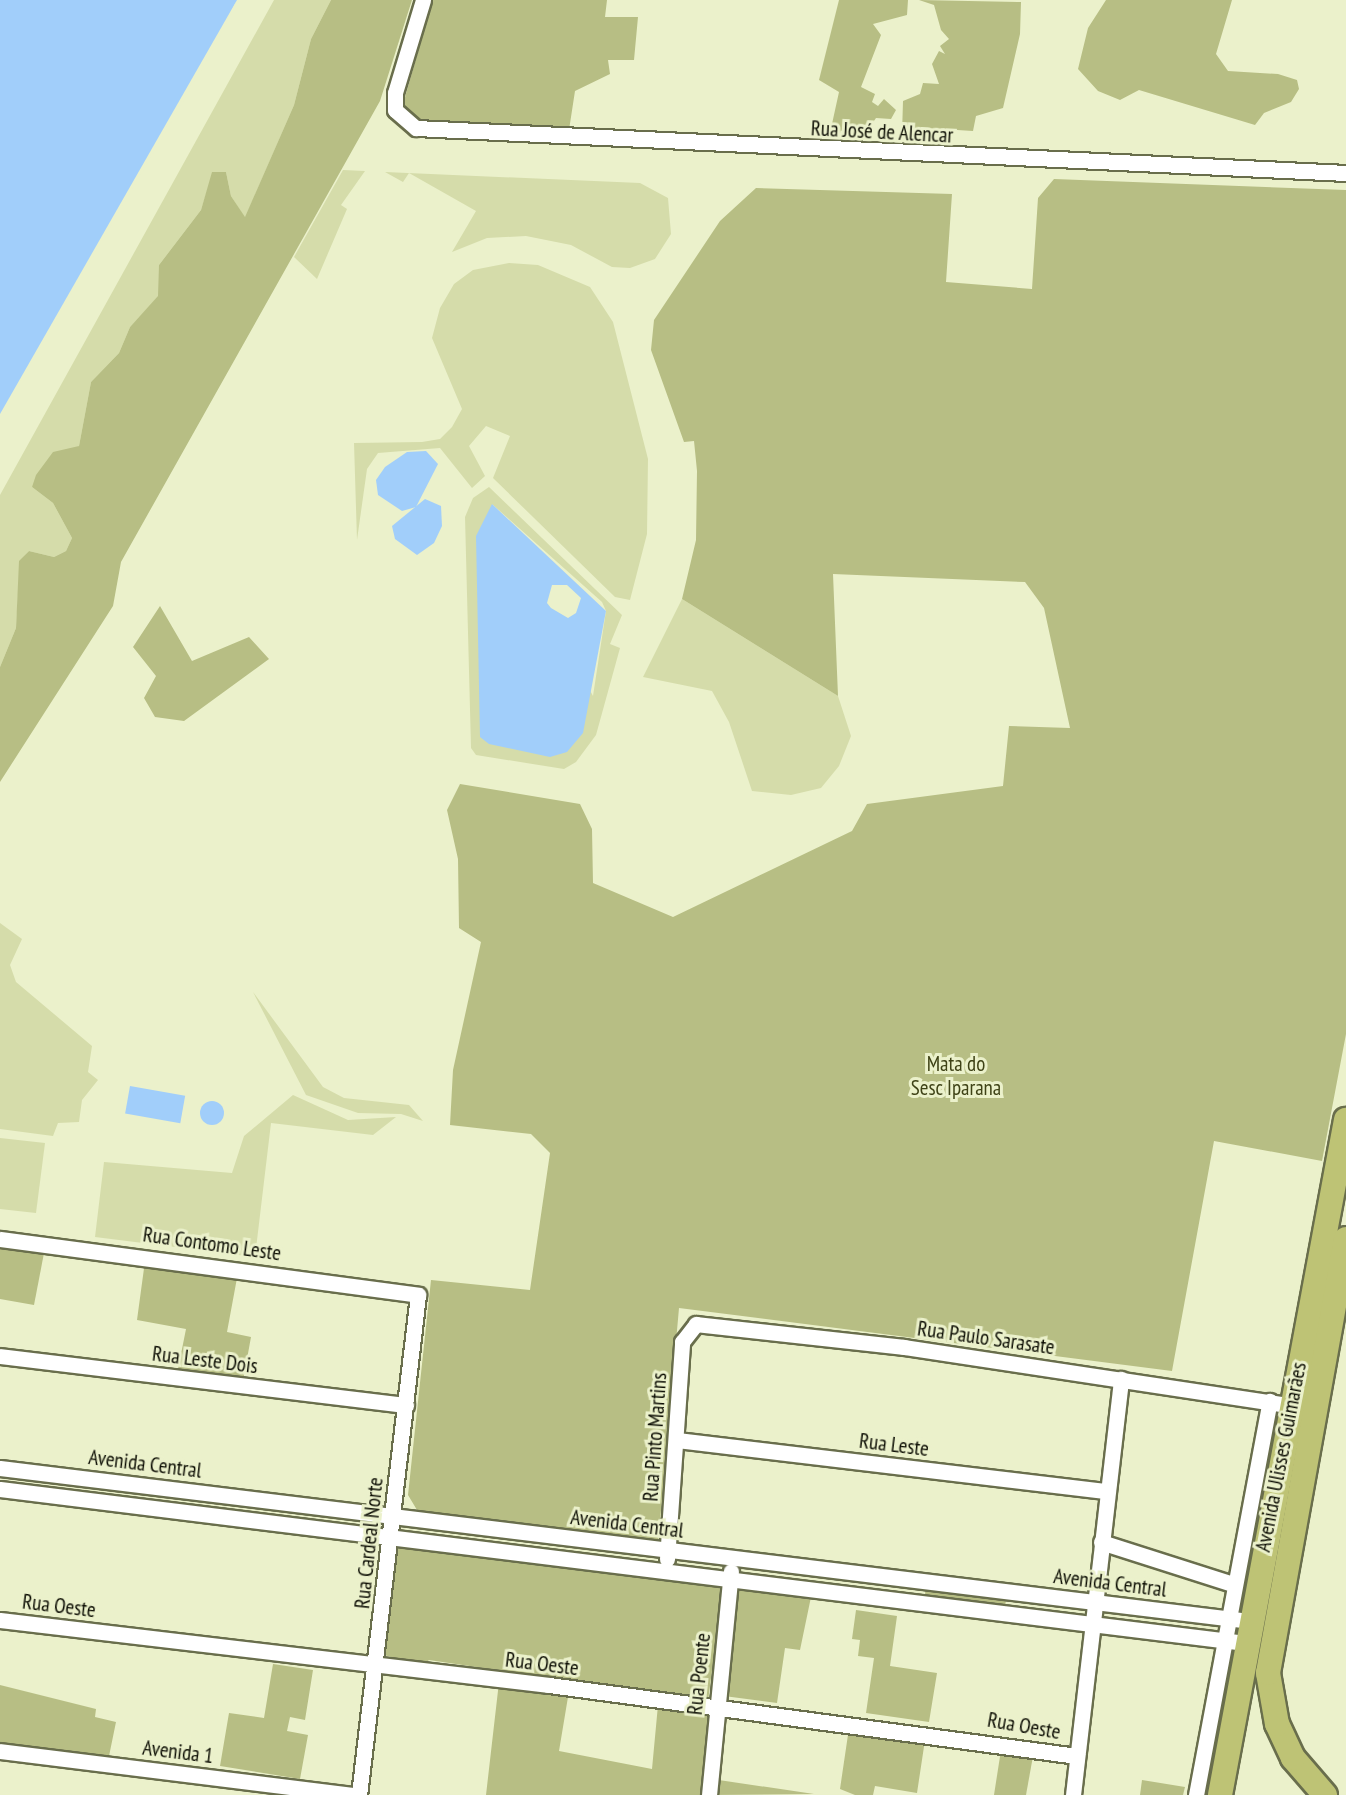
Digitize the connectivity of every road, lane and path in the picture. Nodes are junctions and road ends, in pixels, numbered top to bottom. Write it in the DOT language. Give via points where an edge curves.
graph roads {
  1 [pos="423,0"];
  2 [pos="1346,173"];
  3 [pos="1346,1120"];
  4 [pos="0,1239"];
  5 [pos="1346,1239"];
  6 [pos="418,1295"];
  7 [pos="682,1342"];
  8 [pos="0,1356"];
  9 [pos="1121,1379"];
  10 [pos="1280,1403"];
  11 [pos="406,1405"];
  12 [pos="677,1440"];
  13 [pos="0,1468"];
  14 [pos="0,1489"];
  15 [pos="1107,1491"];
  16 [pos="393,1515"];
  17 [pos="1267,1534"];
  18 [pos="391,1535"];
  19 [pos="1291,1539"];
  20 [pos="1101,1542"];
  21 [pos="668,1551"];
  22 [pos="732,1558"];
  23 [pos="666,1570"];
  24 [pos="729,1579"];
  25 [pos="1233,1584"];
  26 [pos="1012,1592"];
  27 [pos="1095,1602"];
  28 [pos="1010,1612"];
  29 [pos="0,1620"];
  30 [pos="1092,1621"];
  31 [pos="1236,1631"];
  32 [pos="376,1666"];
  33 [pos="716,1708"];
  34 [pos="0,1751"];
  35 [pos="1077,1756"];
  36 [pos="351,1795"];
  37 [pos="359,1795"];
  38 [pos="709,1795"];
  39 [pos="1073,1795"];
  40 [pos="1196,1795"];
  41 [pos="1220,1795"];
  42 [pos="1325,1795"];
  1 -- 2 [label="street, Rua José de Alencar" via="395,93 395,110 416,128"];
  3 -- 10 [label="main road, Avenida Ulisses Guimarães"];
  4 -- 6 [label="street, Rua Contomo Leste"];
  5 -- 19 [label="main road, Avenida Ulisses Guimarães"];
  6 -- 11 [label="street, Rua Cardeal Norte"];
  7 -- 9 [label="street, Rua Paulo Sarasate" via="691,1326 702,1324"];
  7 -- 12 [label="street, Rua Pinto Martins"];
  8 -- 11 [label="street, Rua Leste Dois"];
  9 -- 10 [label="street, Rua Paulo Sarasate"];
  9 -- 15 [label="street"];
  10 -- 17 [label="main road, Avenida Ulisses Guimarães"];
  10 -- 25 [label="street"];
  11 -- 16 [label="street, Rua Cardeal Norte"];
  12 -- 15 [label="street, Rua Leste"];
  12 -- 21 [label="street, Rua Pinto Martins"];
  13 -- 16 [label="street, Avenida Central"];
  14 -- 18 [label="street, Avenida Central"];
  15 -- 20 [label="street"];
  16 -- 18 [label="street, Rua Cardeal Norte"];
  16 -- 21 [label="street, Avenida Central"];
  17 -- 19 [label="main road"];
  17 -- 31 [label="main road, Avenida Ulisses Guimarães"];
  18 -- 23 [label="street, Avenida Central"];
  18 -- 32 [label="street, Rua Cardeal Norte"];
  19 -- 42 [label="main road, Avenida Ulisses Guimarães" via="1270,1661 1271,1701 1293,1758"];
  20 -- 25 [label="street"];
  20 -- 27 [label="street"];
  21 -- 22 [label="street, Avenida Central"];
  21 -- 23 [label="street, Rua Pinto Martins"];
  22 -- 24 [label="street, Rua Poente"];
  22 -- 26 [label="street, Avenida Central"];
  23 -- 24 [label="street, Avenida Central"];
  24 -- 28 [label="street, Avenida Central"];
  24 -- 33 [label="street, Rua Poente"];
  25 -- 31 [label="street"];
  26 -- 27 [label="street, Avenida Central"];
  26 -- 28 [label="street"];
  27 -- 30 [label="street"];
  27 -- 31 [label="street, Avenida Central"];
  28 -- 30 [label="street, Avenida Central"];
  29 -- 32 [label="street, Rua Oeste"];
  30 -- 31 [label="street, Avenida Central"];
  30 -- 35 [label="street"];
  31 -- 40 [label="street"];
  31 -- 41 [label="main road, Avenida Ulisses Guimarães"];
  32 -- 33 [label="street, Rua Oeste"];
  32 -- 37 [label="street, Rua Cardeal Norte"];
  33 -- 35 [label="street, Rua Oeste"];
  33 -- 38 [label="street, Rua Poente"];
  34 -- 36 [label="street, Avenida 1"];
  35 -- 39 [label="street"];
}
